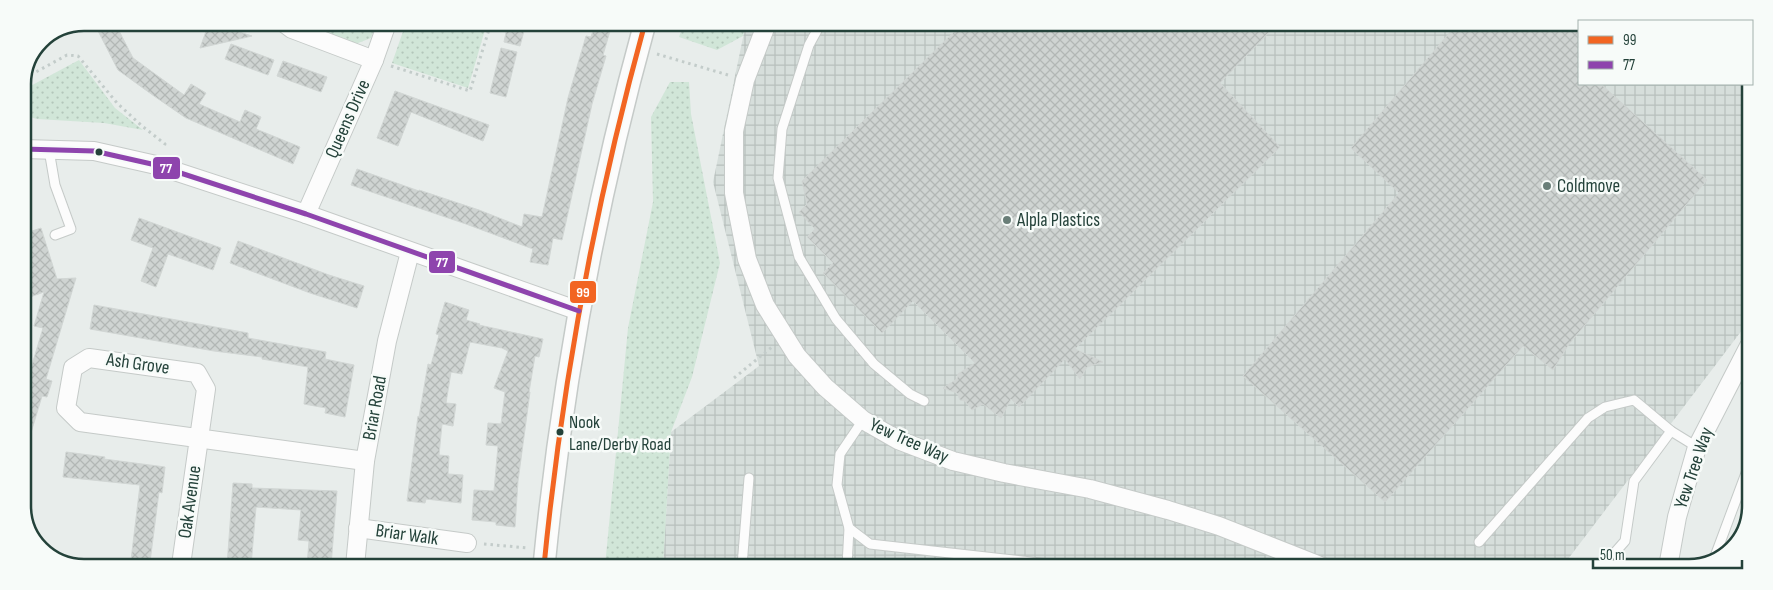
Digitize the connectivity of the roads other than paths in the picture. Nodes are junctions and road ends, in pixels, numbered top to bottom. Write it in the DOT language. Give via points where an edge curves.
graph roads {
  1 [pos="297,31"];
  2 [pos="384,31"];
  3 [pos="643,31"];
  4 [pos="764,31"];
  5 [pos="817,31"];
  6 [pos="374,60"];
  7 [pos="31,149"];
  8 [pos="49,150"];
  9 [pos="306,214"];
  10 [pos="55,235"];
  11 [pos="410,252"];
  12 [pos="579,311"];
  13 [pos="1742,360"];
  14 [pos="924,401"];
  15 [pos="863,420"];
  16 [pos="1671,431"];
  17 [pos="200,439"];
  18 [pos="1697,447"];
  19 [pos="365,461"];
  20 [pos="749,478"];
  21 [pos="1742,485"];
  22 [pos="358,528"];
  23 [pos="849,528"];
  24 [pos="1479,542"];
  25 [pos="467,543"];
  26 [pos="1717,550"];
  27 [pos="545,558"];
  28 [pos="182,559"];
  29 [pos="356,559"];
  30 [pos="743,559"];
  31 [pos="847,559"];
  32 [pos="1004,559"];
  33 [pos="1303,559"];
  34 [pos="1609,559"];
  35 [pos="1670,559"];
  1 -- 6 [label="street"];
  2 -- 6 [label="street, Queens Drive"];
  3 -- 12 [label="street" via="604,184"];
  4 -- 15 [label="street, Yew Tree Way" via="745,80 734,131 734,193 746,259 765,305 797,356 825,387"];
  5 -- 14 [label="lane" via="809,45 782,129 778,178 799,257 836,319 874,364 910,394"];
  6 -- 9 [label="street, Queens Drive"];
  7 -- 8 [label="street"];
  8 -- 9 [label="street" via="94,151 156,165"];
  8 -- 10 [label="lane" via="55,185 71,229"];
  9 -- 11 [label="street"];
  11 -- 12 [label="street"];
  11 -- 19 [label="street, Briar Road" via="387,341"];
  12 -- 27 [label="street" via="560,428"];
  13 -- 18 [label="street, Yew Tree Way"];
  15 -- 23 [label="lane" via="840,454 837,485"];
  15 -- 33 [label="street, Yew Tree Way" via="898,440 953,461 1004,474 1090,489 1160,508 1218,526"];
  16 -- 18 [label="lane"];
  16 -- 24 [label="lane" via="1634,400 1605,407 1588,418"];
  16 -- 34 [label="lane" via="1634,481 1625,541"];
  17 -- 17 [label="street, Ash Grove" via="80,422 66,408 73,368 89,358 197,372 206,389"];
  17 -- 19 [label="street, Ash Grove"];
  17 -- 28 [label="street, Oak Avenue"];
  18 -- 35 [label="street, Yew Tree Way" via="1677,518"];
  19 -- 22 [label="street, Briar Road"];
  20 -- 30 [label="lane"];
  21 -- 26 [label="lane"];
  22 -- 25 [label="street, Briar Walk"];
  22 -- 29 [label="street, Briar Road"];
  23 -- 31 [label="lane"];
  23 -- 32 [label="lane" via="870,544"];
}
